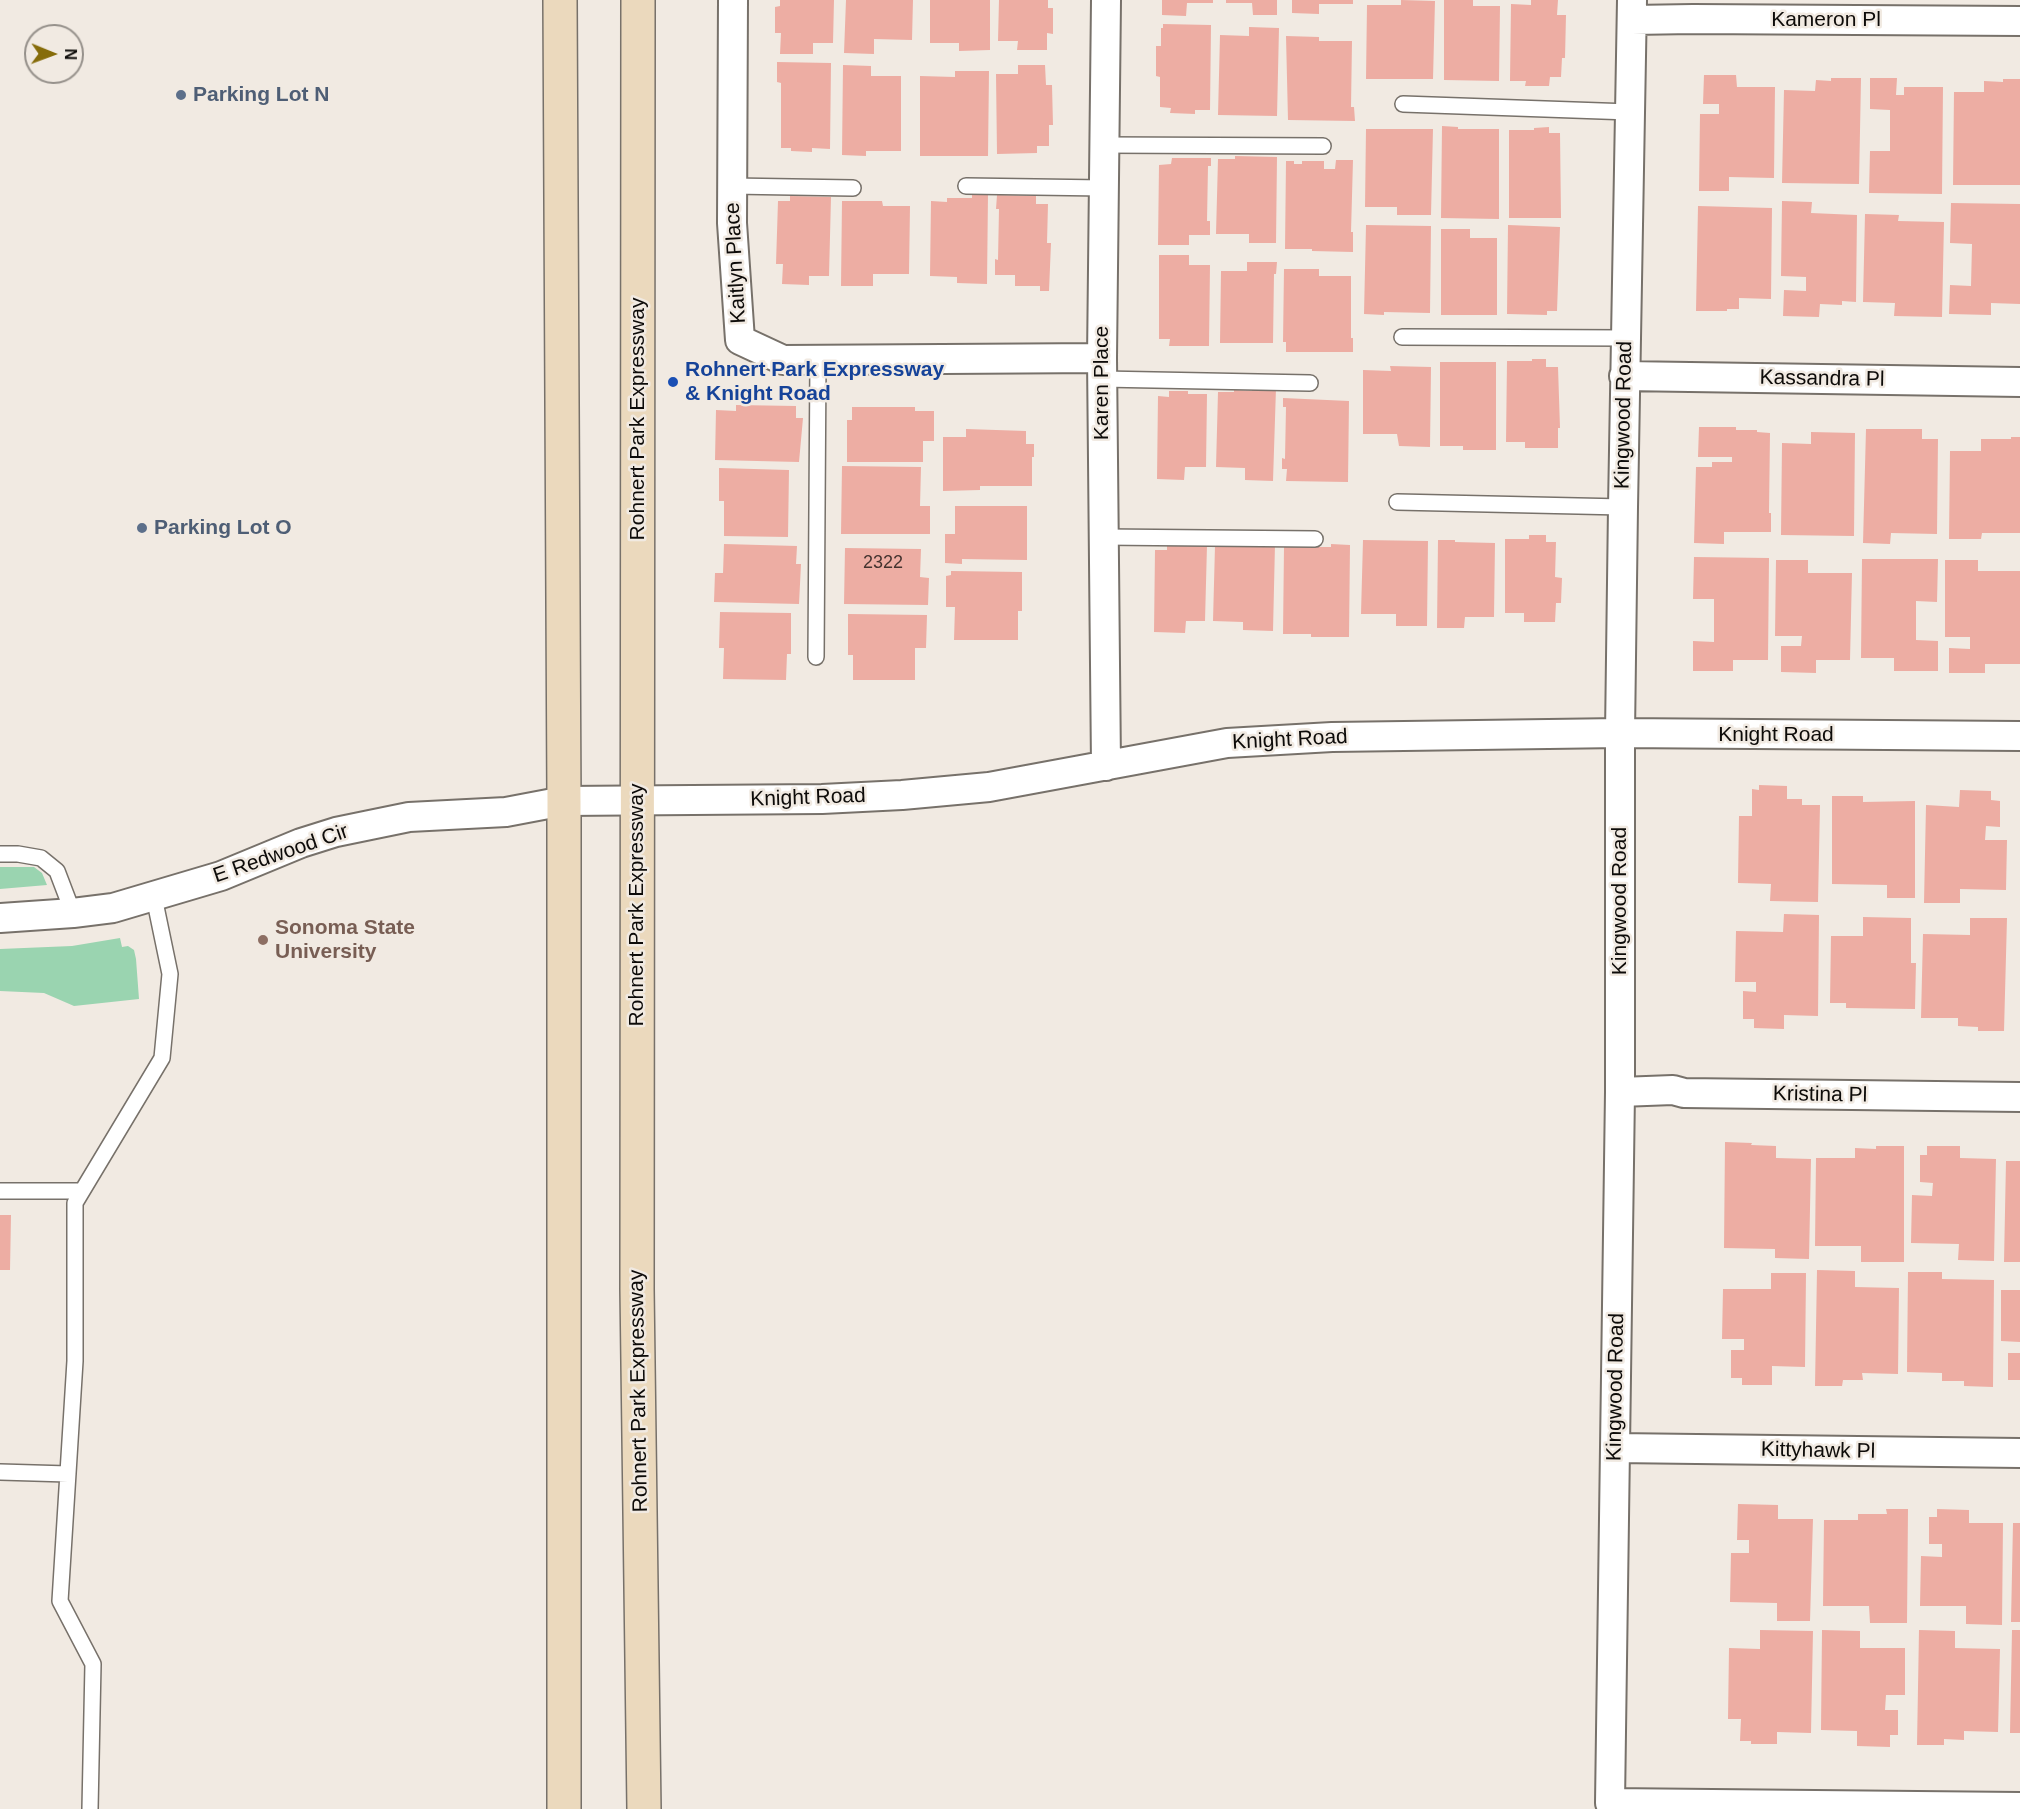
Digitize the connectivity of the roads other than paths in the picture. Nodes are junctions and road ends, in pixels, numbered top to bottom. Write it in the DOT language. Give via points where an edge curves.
graph roads {
  1 [pos="561,0"];
  2 [pos="638,0"];
  3 [pos="733,0"];
  4 [pos="1106,0"];
  5 [pos="1632,10"];
  6 [pos="2020,21"];
  7 [pos="1404,104"];
  8 [pos="1630,112"];
  9 [pos="1104,145"];
  10 [pos="1323,146"];
  11 [pos="732,186"];
  12 [pos="966,186"];
  13 [pos="853,188"];
  14 [pos="1104,188"];
  15 [pos="1402,337"];
  16 [pos="1625,338"];
  17 [pos="818,359"];
  18 [pos="1102,368"];
  19 [pos="1624,376"];
  20 [pos="1310,382"];
  21 [pos="2020,382"];
  22 [pos="1396,502"];
  23 [pos="1623,507"];
  24 [pos="1104,537"];
  25 [pos="1315,539"];
  26 [pos="816,657"];
  27 [pos="1620,733"];
  28 [pos="2020,736"];
  29 [pos="1106,766"];
  30 [pos="564,801"];
  31 [pos="638,801"];
  32 [pos="0,854"];
  33 [pos="153,897"];
  34 [pos="73,914"];
  35 [pos="0,918"];
  36 [pos="1620,1092"];
  37 [pos="2020,1097"];
  38 [pos="0,1191"];
  39 [pos="82,1191"];
  40 [pos="1616,1448"];
  41 [pos="2020,1453"];
  42 [pos="0,1473"];
  43 [pos="68,1474"];
  44 [pos="2020,1807"];
  45 [pos="90,1809"];
  46 [pos="564,1809"];
  47 [pos="644,1809"];
  1 -- 30 [label="main road"];
  2 -- 31 [label="main road, Rohnert Park Expressway"];
  3 -- 11 [label="street, Kaitlyn Place"];
  4 -- 9 [label="street, Karen Place"];
  5 -- 6 [label="street, Kameron Pl" via="1693,19"];
  5 -- 8 [label="street, Kingwood Road"];
  7 -- 8 [label="lane"];
  8 -- 16 [label="street, Kingwood Road"];
  9 -- 10 [label="lane"];
  9 -- 14 [label="street, Karen Place"];
  11 -- 13 [label="lane"];
  11 -- 17 [label="street, Kaitlyn Place" via="740,340 783,360"];
  12 -- 14 [label="lane"];
  14 -- 18 [label="street, Karen Place"];
  15 -- 16 [label="lane"];
  16 -- 19 [label="street, Kingwood Road"];
  17 -- 18 [label="street, Kaitlyn Place"];
  17 -- 26 [label="lane"];
  18 -- 20 [label="lane"];
  18 -- 24 [label="street, Karen Place"];
  19 -- 21 [label="street, Kassandra Pl"];
  19 -- 23 [label="street, Kingwood Road"];
  22 -- 23 [label="lane"];
  23 -- 27 [label="street, Kingwood Road"];
  24 -- 25 [label="lane"];
  24 -- 29 [label="street, Karen Place"];
  27 -- 28 [label="street, Knight Road"];
  27 -- 29 [label="street, Knight Road" via="1332,737 1227,743"];
  27 -- 36 [label="street, Kingwood Road"];
  29 -- 31 [label="street, Knight Road" via="988,787 902,795"];
  30 -- 31 [label="street, Knight Road"];
  30 -- 33 [label="street, E Redwood Cir" via="506,812 409,817 336,832"];
  30 -- 46 [label="main road"];
  31 -- 47 [label="main road, Rohnert Park Expressway" via="637,1288"];
  32 -- 34 [label="lane" via="40,858 57,871"];
  33 -- 34 [label="street, E Redwood Cir"];
  33 -- 39 [label="lane" via="170,974 162,1058"];
  34 -- 35 [label="street, E Redwood Cir"];
  36 -- 37 [label="street, Kristina Pl"];
  36 -- 40 [label="street, Kingwood Road"];
  38 -- 39 [label="lane"];
  39 -- 43 [label="lane" via="75,1203 75,1361"];
  40 -- 41 [label="street, Kittyhawk Pl"];
  40 -- 44 [label="street, Kingwood Road" via="1610,1803"];
  42 -- 43 [label="lane"];
  43 -- 45 [label="lane" via="60,1601 93,1664"];
}
